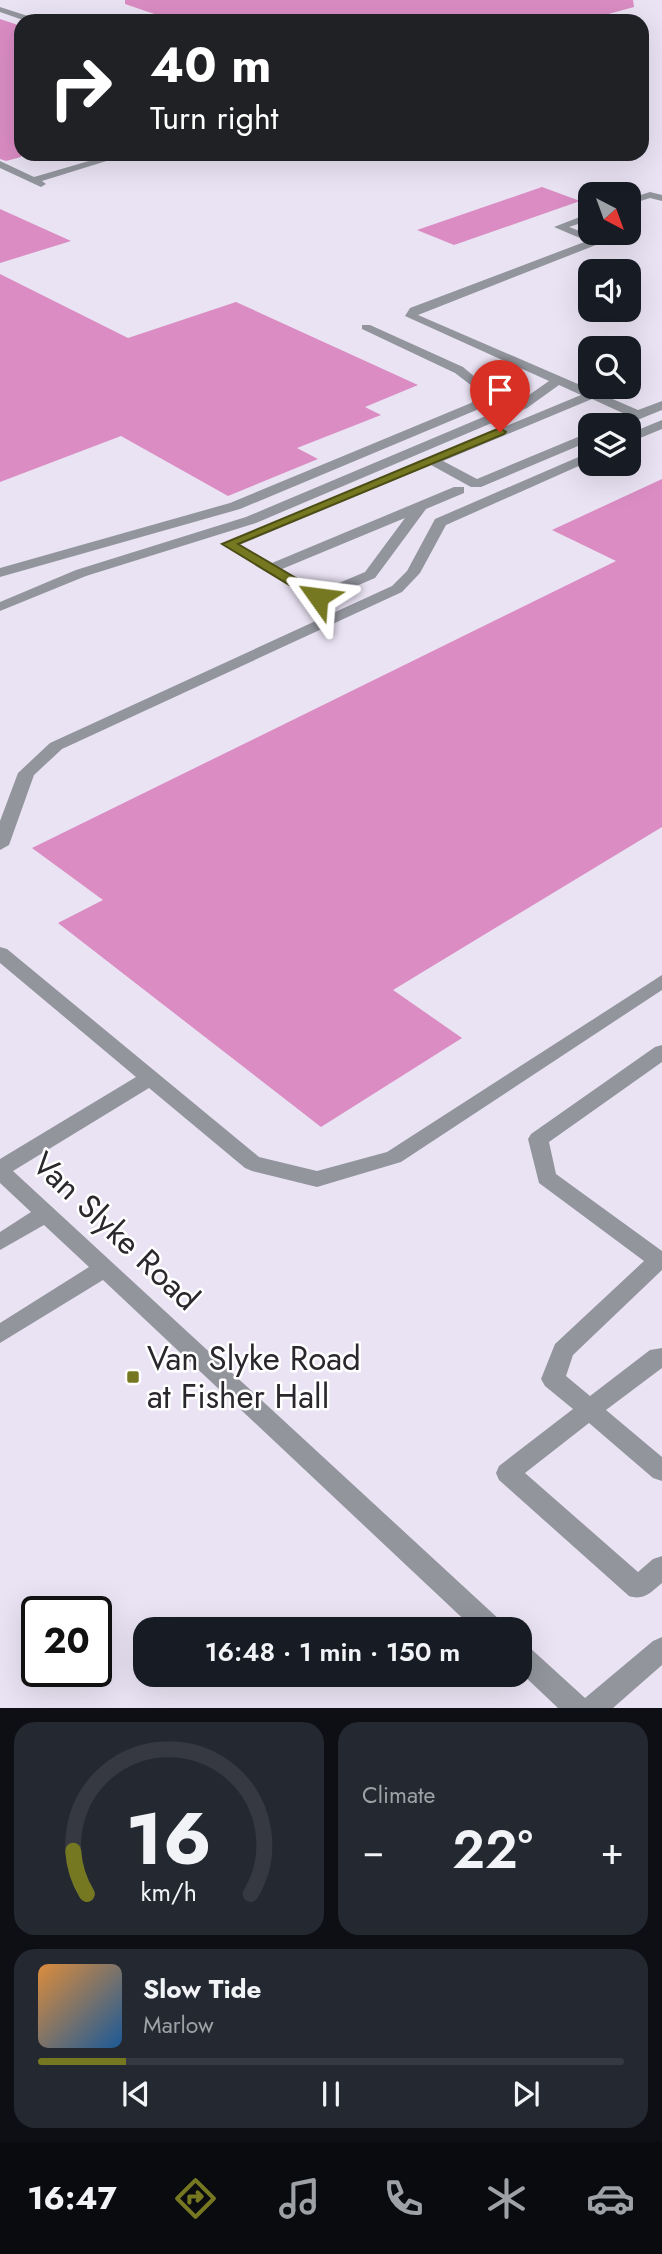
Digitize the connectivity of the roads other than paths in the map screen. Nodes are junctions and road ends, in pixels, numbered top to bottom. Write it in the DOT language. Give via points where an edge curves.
graph roads {
  1 [pos="102,161"];
  2 [pos="0,164"];
  3 [pos="641,198"];
  4 [pos="662,198"];
  5 [pos="578,220"];
  6 [pos="578,234"];
  7 [pos="586,245"];
  8 [pos="366,327"];
  9 [pos="558,380"];
  10 [pos="578,389"];
  11 [pos="582,399"];
  12 [pos="601,399"];
  13 [pos="662,405"];
  14 [pos="633,413"];
  15 [pos="641,414"];
  16 [pos="662,424"];
  17 [pos="641,433"];
  18 [pos="578,441"];
  19 [pos="430,460"];
  20 [pos="578,461"];
  21 [pos="460,491"];
  22 [pos="421,506"];
  23 [pos="271,569"];
  24 [pos="0,573"];
  25 [pos="0,607"];
  26 [pos="0,845"];
  27 [pos="0,953"];
  28 [pos="662,981"];
  29 [pos="662,1052"];
  30 [pos="150,1078"];
  31 [pos="0,1170"];
  32 [pos="45,1214"];
  33 [pos="0,1242"];
  34 [pos="661,1261"];
  35 [pos="104,1268"];
  36 [pos="0,1334"];
  37 [pos="662,1359"];
  38 [pos="588,1410"];
  39 [pos="662,1471"];
  40 [pos="662,1567"];
  41 [pos="479,1617"];
  42 [pos="662,1649"];
  43 [pos="532,1666"];
  44 [pos="577,1708"];
  45 [pos="593,1708"];
  1 -- 2 [label="street" via="37,182"];
  3 -- 4 [label="street"];
  5 -- 6 [label="street" via="559,227"];
  7 -- 9 [label="street" via="414,310 411,316"];
  8 -- 24 [label="street" via="459,370 487,392 475,406 235,506"];
  9 -- 10 [label="street"];
  9 -- 25 [label="street" via="523,405 251,520 81,573"];
  11 -- 19 [label="street"];
  12 -- 14 [label="street"];
  13 -- 15 [label="street"];
  16 -- 17 [label="street"];
  18 -- 19 [label="street" via="476,484"];
  19 -- 23 [label="street" via="228,544"];
  20 -- 26 [label="street" via="440,522 412,573 397,589 56,746 26,773"];
  21 -- 22 [label="street"];
  22 -- 23 [label="street"];
  22 -- 23 [label="street" via="370,575 318,597"];
  27 -- 30 [label="street"];
  28 -- 30 [label="street" via="394,1157 317,1179 252,1163"];
  29 -- 34 [label="street" via="538,1139 546,1178"];
  30 -- 31 [label="street"];
  31 -- 32 [label="street, Van Slyke Road"];
  32 -- 33 [label="street"];
  32 -- 35 [label="street, Van Slyke Road"];
  34 -- 38 [label="street" via="563,1350 553,1379"];
  35 -- 36 [label="street"];
  35 -- 41 [label="street, Van Slyke Road"];
  37 -- 38 [label="street" via="658,1356"];
  38 -- 39 [label="street"];
  38 -- 40 [label="street" via="508,1473 638,1588"];
  42 -- 45 [label="street"];
  43 -- 44 [label="street"];
}
